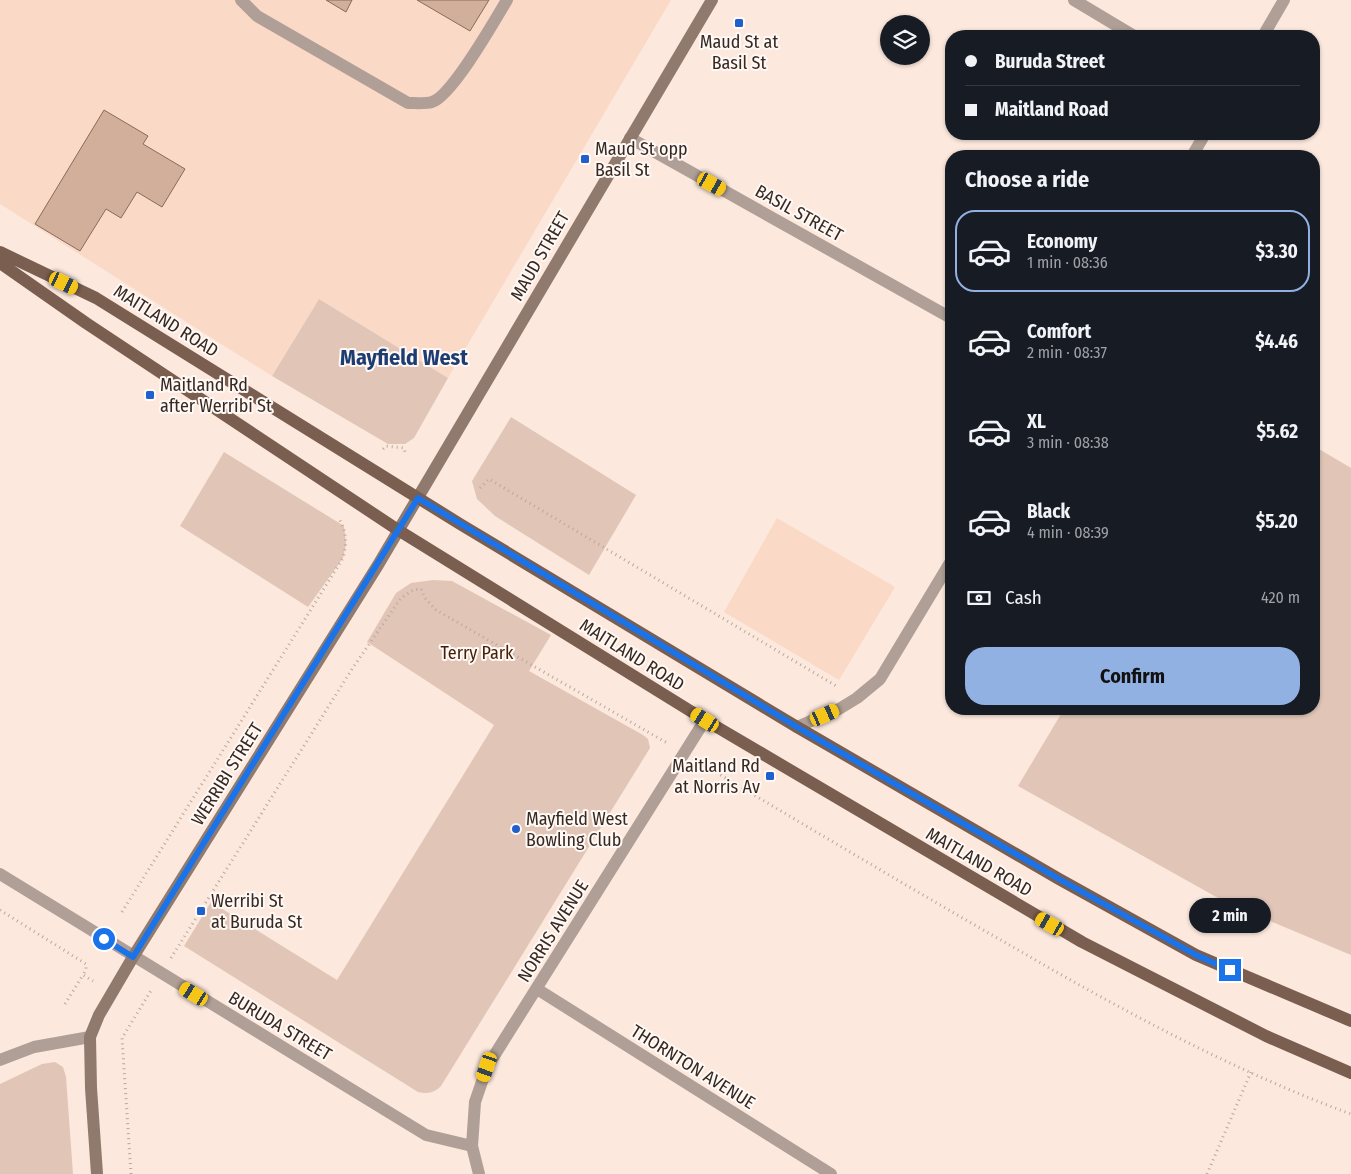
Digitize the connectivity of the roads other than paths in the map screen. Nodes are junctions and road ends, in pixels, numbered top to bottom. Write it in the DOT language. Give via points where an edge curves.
graph roads {
  1 [pos="241,0"];
  2 [pos="507,0"];
  3 [pos="712,0"];
  4 [pos="1074,0"];
  5 [pos="1284,0"];
  6 [pos="1124,30"];
  7 [pos="1266,30"];
  8 [pos="630,138"];
  9 [pos="0,252"];
  10 [pos="0,263"];
  11 [pos="945,315"];
  12 [pos="418,498"];
  13 [pos="398,530"];
  14 [pos="945,571"];
  15 [pos="705,720"];
  16 [pos="797,727"];
  17 [pos="0,874"];
  18 [pos="133,957"];
  19 [pos="537,989"];
  20 [pos="1351,1021"];
  21 [pos="90,1037"];
  22 [pos="0,1060"];
  23 [pos="1351,1072"];
  24 [pos="472,1146"];
  25 [pos="97,1174"];
  26 [pos="479,1174"];
  27 [pos="831,1174"];
  1 -- 2 [label="street" via="257,16 408,104 433,102 449,88 474,55"];
  3 -- 8 [label="main road, MAUD STREET"];
  4 -- 6 [label="street"];
  5 -- 7 [label="street"];
  8 -- 11 [label="street, BASIL STREET"];
  8 -- 12 [label="main road, MAUD STREET"];
  9 -- 12 [label="main road, MAITLAND ROAD" via="96,298"];
  10 -- 13 [label="main road, MAITLAND ROAD"];
  12 -- 13 [label="main road, MAUD STREET"];
  12 -- 16 [label="main road, MAITLAND ROAD"];
  13 -- 15 [label="main road, MAITLAND ROAD"];
  13 -- 18 [label="main road, WERRIBI STREET"];
  14 -- 16 [label="street" via="880,679 839,709"];
  15 -- 19 [label="street, NORRIS AVENUE"];
  15 -- 23 [label="main road, MAITLAND ROAD" via="1082,942 1266,1036"];
  16 -- 20 [label="main road, MAITLAND ROAD" via="1196,955"];
  17 -- 18 [label="street, BURUDA STREET"];
  18 -- 21 [label="main road, WERRIBI STREET"];
  18 -- 24 [label="street, BURUDA STREET" via="426,1135"];
  19 -- 24 [label="street, NORRIS AVENUE" via="487,1067 475,1102"];
  19 -- 27 [label="street, THORNTON AVENUE"];
  21 -- 22 [label="street" via="34,1047"];
  21 -- 25 [label="main road"];
  24 -- 26 [label="street, NORRIS AVENUE"];
}
